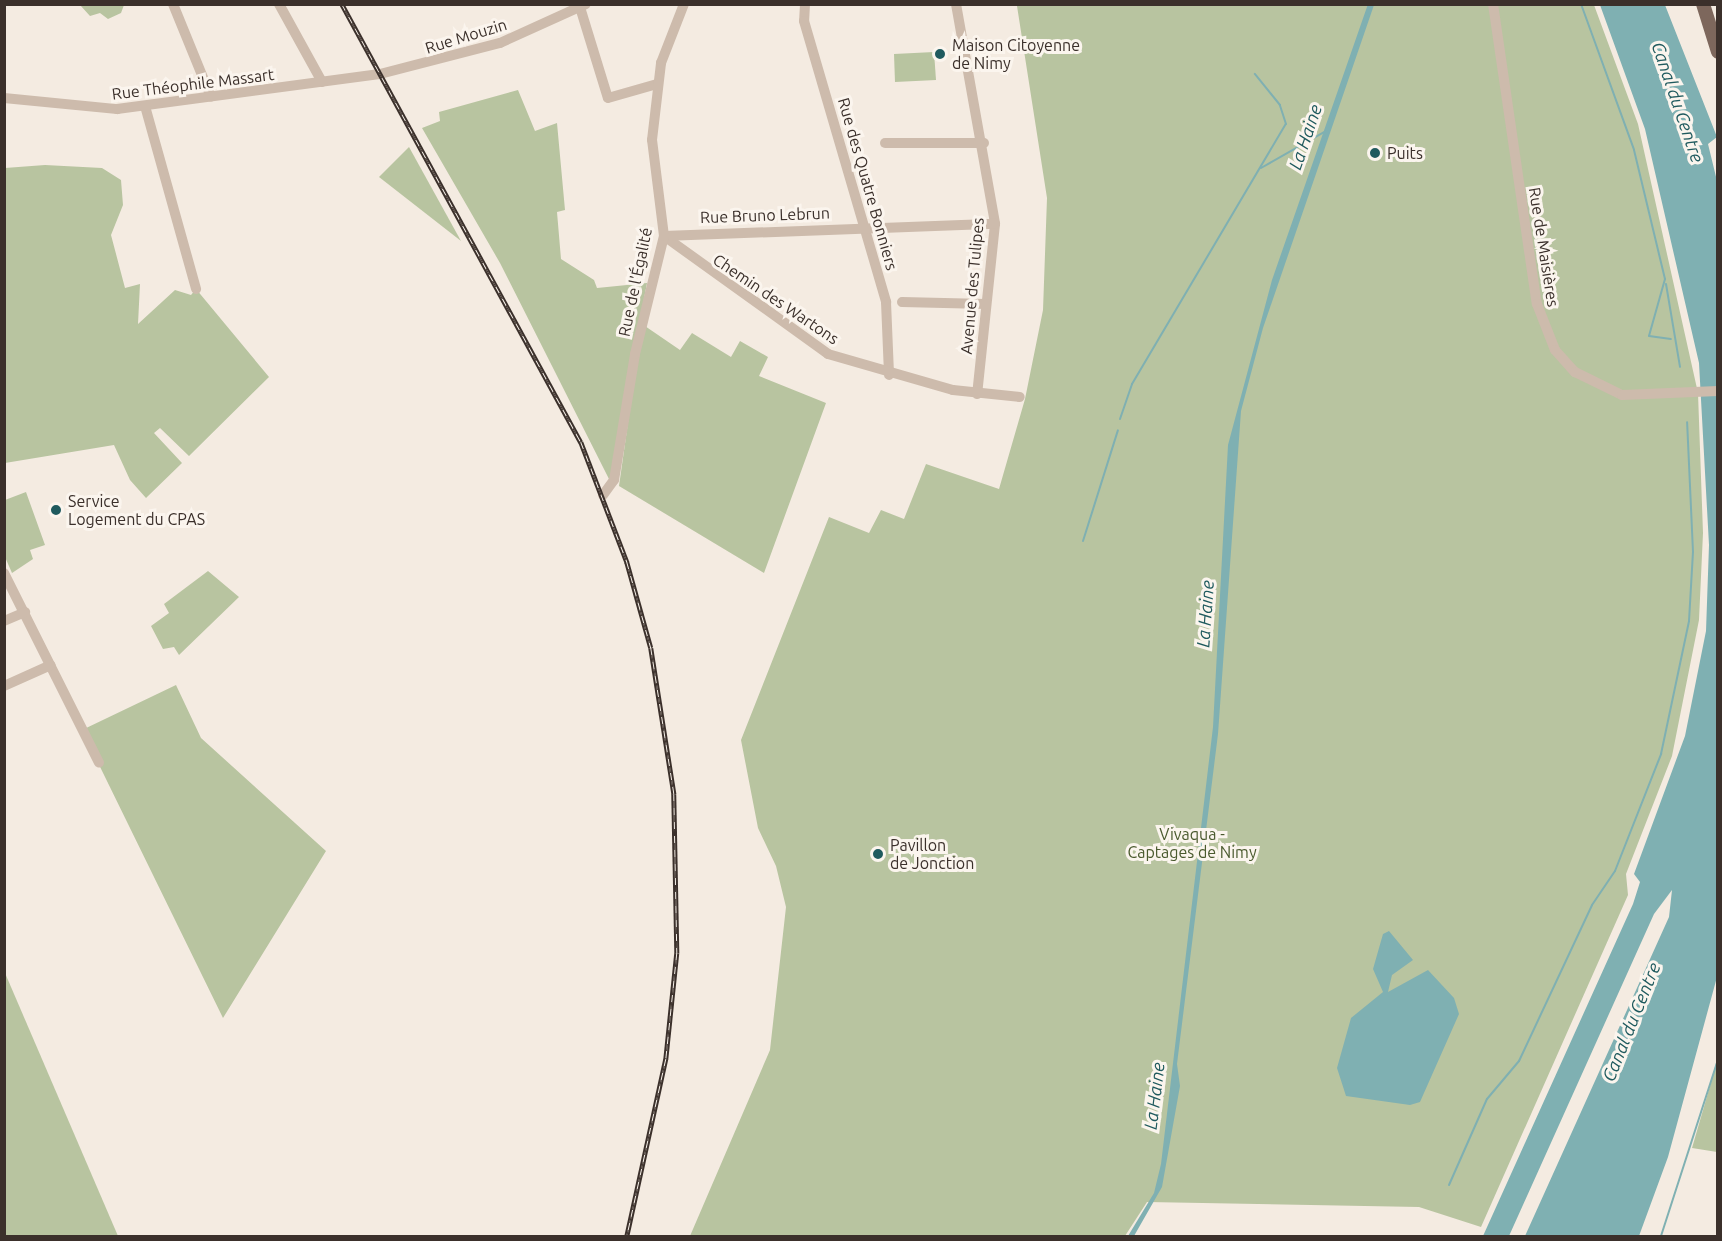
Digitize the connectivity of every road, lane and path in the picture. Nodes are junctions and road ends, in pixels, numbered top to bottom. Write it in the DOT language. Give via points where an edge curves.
graph roads {
  1 [pos="173,4"];
  2 [pos="279,4"];
  3 [pos="684,4"];
  4 [pos="805,4"];
  5 [pos="956,4"];
  6 [pos="1494,4"];
  7 [pos="1703,4"];
  8 [pos="581,5"];
  9 [pos="1718,52"];
  10 [pos="384,73"];
  11 [pos="321,82"];
  12 [pos="657,84"];
  13 [pos="211,97"];
  14 [pos="4,98"];
  15 [pos="145,106"];
  16 [pos="885,143"];
  17 [pos="984,143"];
  18 [pos="995,224"];
  19 [pos="867,226"];
  20 [pos="664,236"];
  21 [pos="196,289"];
  22 [pos="902,302"];
  23 [pos="986,304"];
  24 [pos="890,375"];
  25 [pos="1718,391"];
  26 [pos="977,394"];
  27 [pos="1020,397"];
  28 [pos="603,495"];
  29 [pos="4,573"];
  30 [pos="25,612"];
  31 [pos="4,621"];
  32 [pos="51,665"];
  33 [pos="4,686"];
  34 [pos="99,763"];
  1 -- 13 [label="street"];
  2 -- 11 [label="street"];
  3 -- 12 [label="street, Rue de l'Égalité"];
  4 -- 19 [label="street, Rue des Quatre Bonniers" via="804,21"];
  5 -- 17 [label="street, Avenue des Tulipes"];
  6 -- 25 [label="street, Rue de Maisières" via="1537,304 1549,339 1575,372 1606,390 1635,398"];
  7 -- 9 [label="main road"];
  8 -- 10 [label="street, Rue Mouzin" via="500,43"];
  8 -- 12 [label="street" via="608,98"];
  10 -- 11 [label="street, Rue Théophile Massart"];
  11 -- 13 [label="street, Rue Théophile Massart"];
  12 -- 20 [label="street, Rue de l'Égalité" via="652,140"];
  13 -- 15 [label="street, Rue Théophile Massart"];
  14 -- 15 [label="street, Rue Théophile Massart" via="100,110"];
  15 -- 21 [label="street"];
  16 -- 17 [label="street"];
  17 -- 18 [label="street, Avenue des Tulipes"];
  18 -- 19 [label="street, Rue Bruno Lebrun"];
  18 -- 23 [label="street, Avenue des Tulipes"];
  19 -- 20 [label="street, Rue Bruno Lebrun"];
  19 -- 24 [label="street, Rue des Quatre Bonniers" via="886,302"];
  20 -- 24 [label="street, Chemin des Wartons" via="828,354"];
  20 -- 28 [label="street, Rue de l'Égalité" via="635,354 614,480"];
  22 -- 23 [label="street"];
  23 -- 26 [label="street, Avenue des Tulipes"];
  24 -- 26 [label="street, Chemin des Wartons"];
  26 -- 27 [label="street, Chemin des Wartons"];
  29 -- 30 [label="street"];
  30 -- 31 [label="street"];
  30 -- 32 [label="street"];
  32 -- 33 [label="street"];
  32 -- 34 [label="street"];
}
